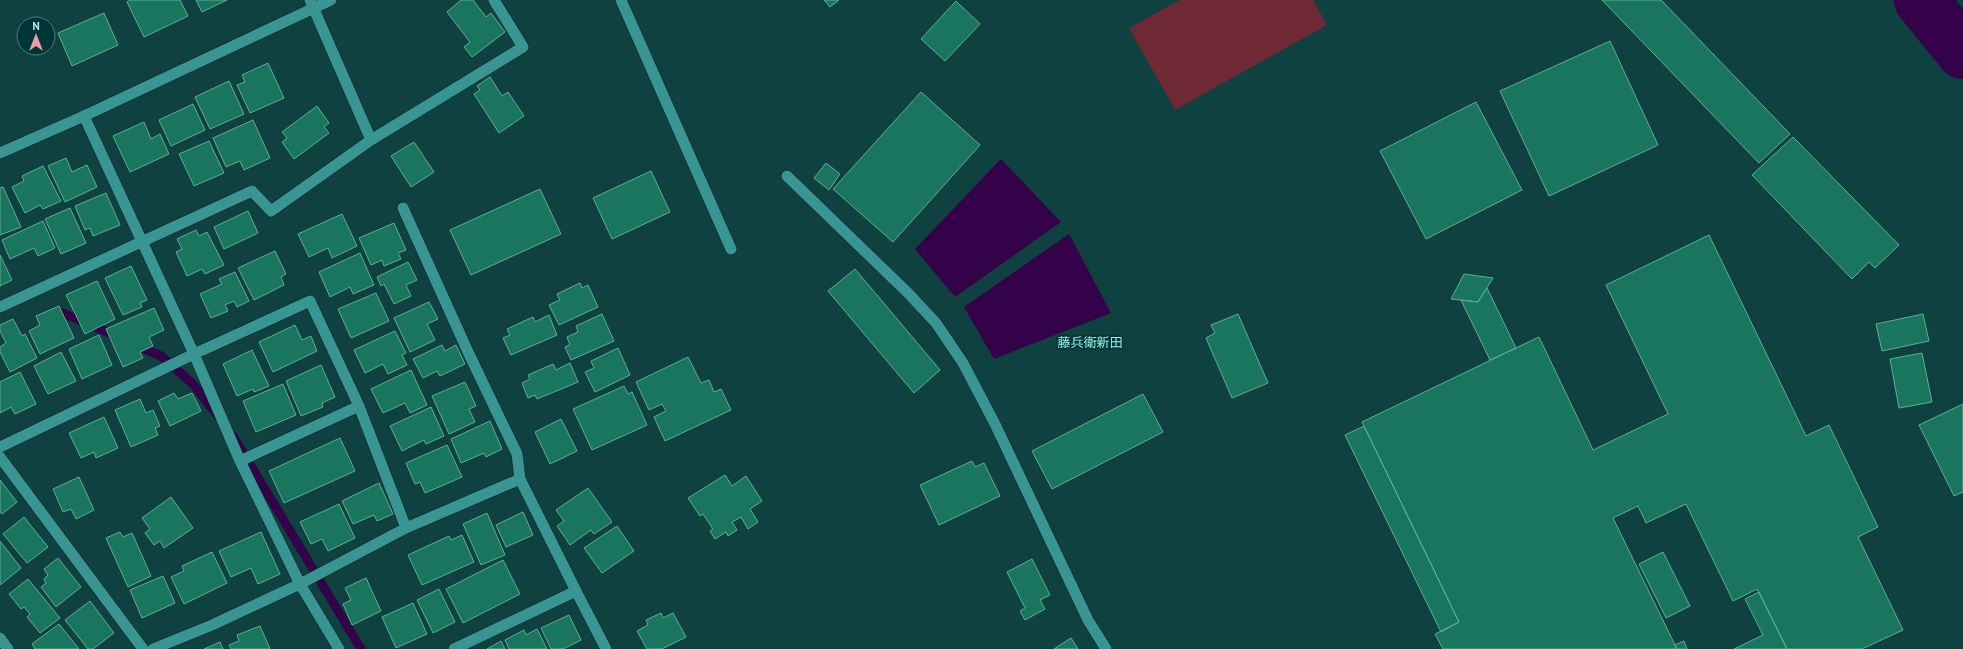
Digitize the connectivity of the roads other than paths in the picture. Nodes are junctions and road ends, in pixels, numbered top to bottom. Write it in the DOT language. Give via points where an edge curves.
graph roads {
  1 [pos="331,0"];
  2 [pos="494,0"];
  3 [pos="621,0"];
  4 [pos="312,4"];
  5 [pos="84,116"];
  6 [pos="371,140"];
  7 [pos="0,153"];
  8 [pos="788,176"];
  9 [pos="403,208"];
  10 [pos="141,241"];
  11 [pos="731,249"];
  12 [pos="0,307"];
  13 [pos="194,354"];
  14 [pos="359,406"];
  15 [pos="0,447"];
  16 [pos="0,457"];
  17 [pos="240,461"];
  18 [pos="520,479"];
  19 [pos="406,528"];
  20 [pos="300,584"];
  21 [pos="576,591"];
  22 [pos="0,638"];
  23 [pos="8,649"];
  24 [pos="143,649"];
  25 [pos="153,649"];
  26 [pos="339,649"];
  27 [pos="454,649"];
  28 [pos="606,649"];
  29 [pos="1106,649"];
  1 -- 4 [label="street"];
  2 -- 6 [label="street" via="523,47"];
  3 -- 11 [label="street"];
  4 -- 5 [label="street"];
  4 -- 6 [label="street"];
  5 -- 7 [label="street"];
  5 -- 10 [label="street"];
  6 -- 10 [label="street" via="271,211 252,191"];
  8 -- 29 [label="street" via="936,323 963,363 995,424 1088,620"];
  9 -- 18 [label="street" via="517,454"];
  10 -- 12 [label="street"];
  10 -- 13 [label="street"];
  13 -- 14 [label="street" via="310,301"];
  13 -- 15 [label="street"];
  13 -- 17 [label="street"];
  14 -- 17 [label="street"];
  14 -- 19 [label="street"];
  16 -- 24 [label="street"];
  17 -- 20 [label="street"];
  18 -- 19 [label="street"];
  18 -- 21 [label="street"];
  19 -- 20 [label="street"];
  20 -- 25 [label="street"];
  20 -- 26 [label="street"];
  21 -- 27 [label="street"];
  21 -- 28 [label="street"];
  22 -- 23 [label="street"];
}
